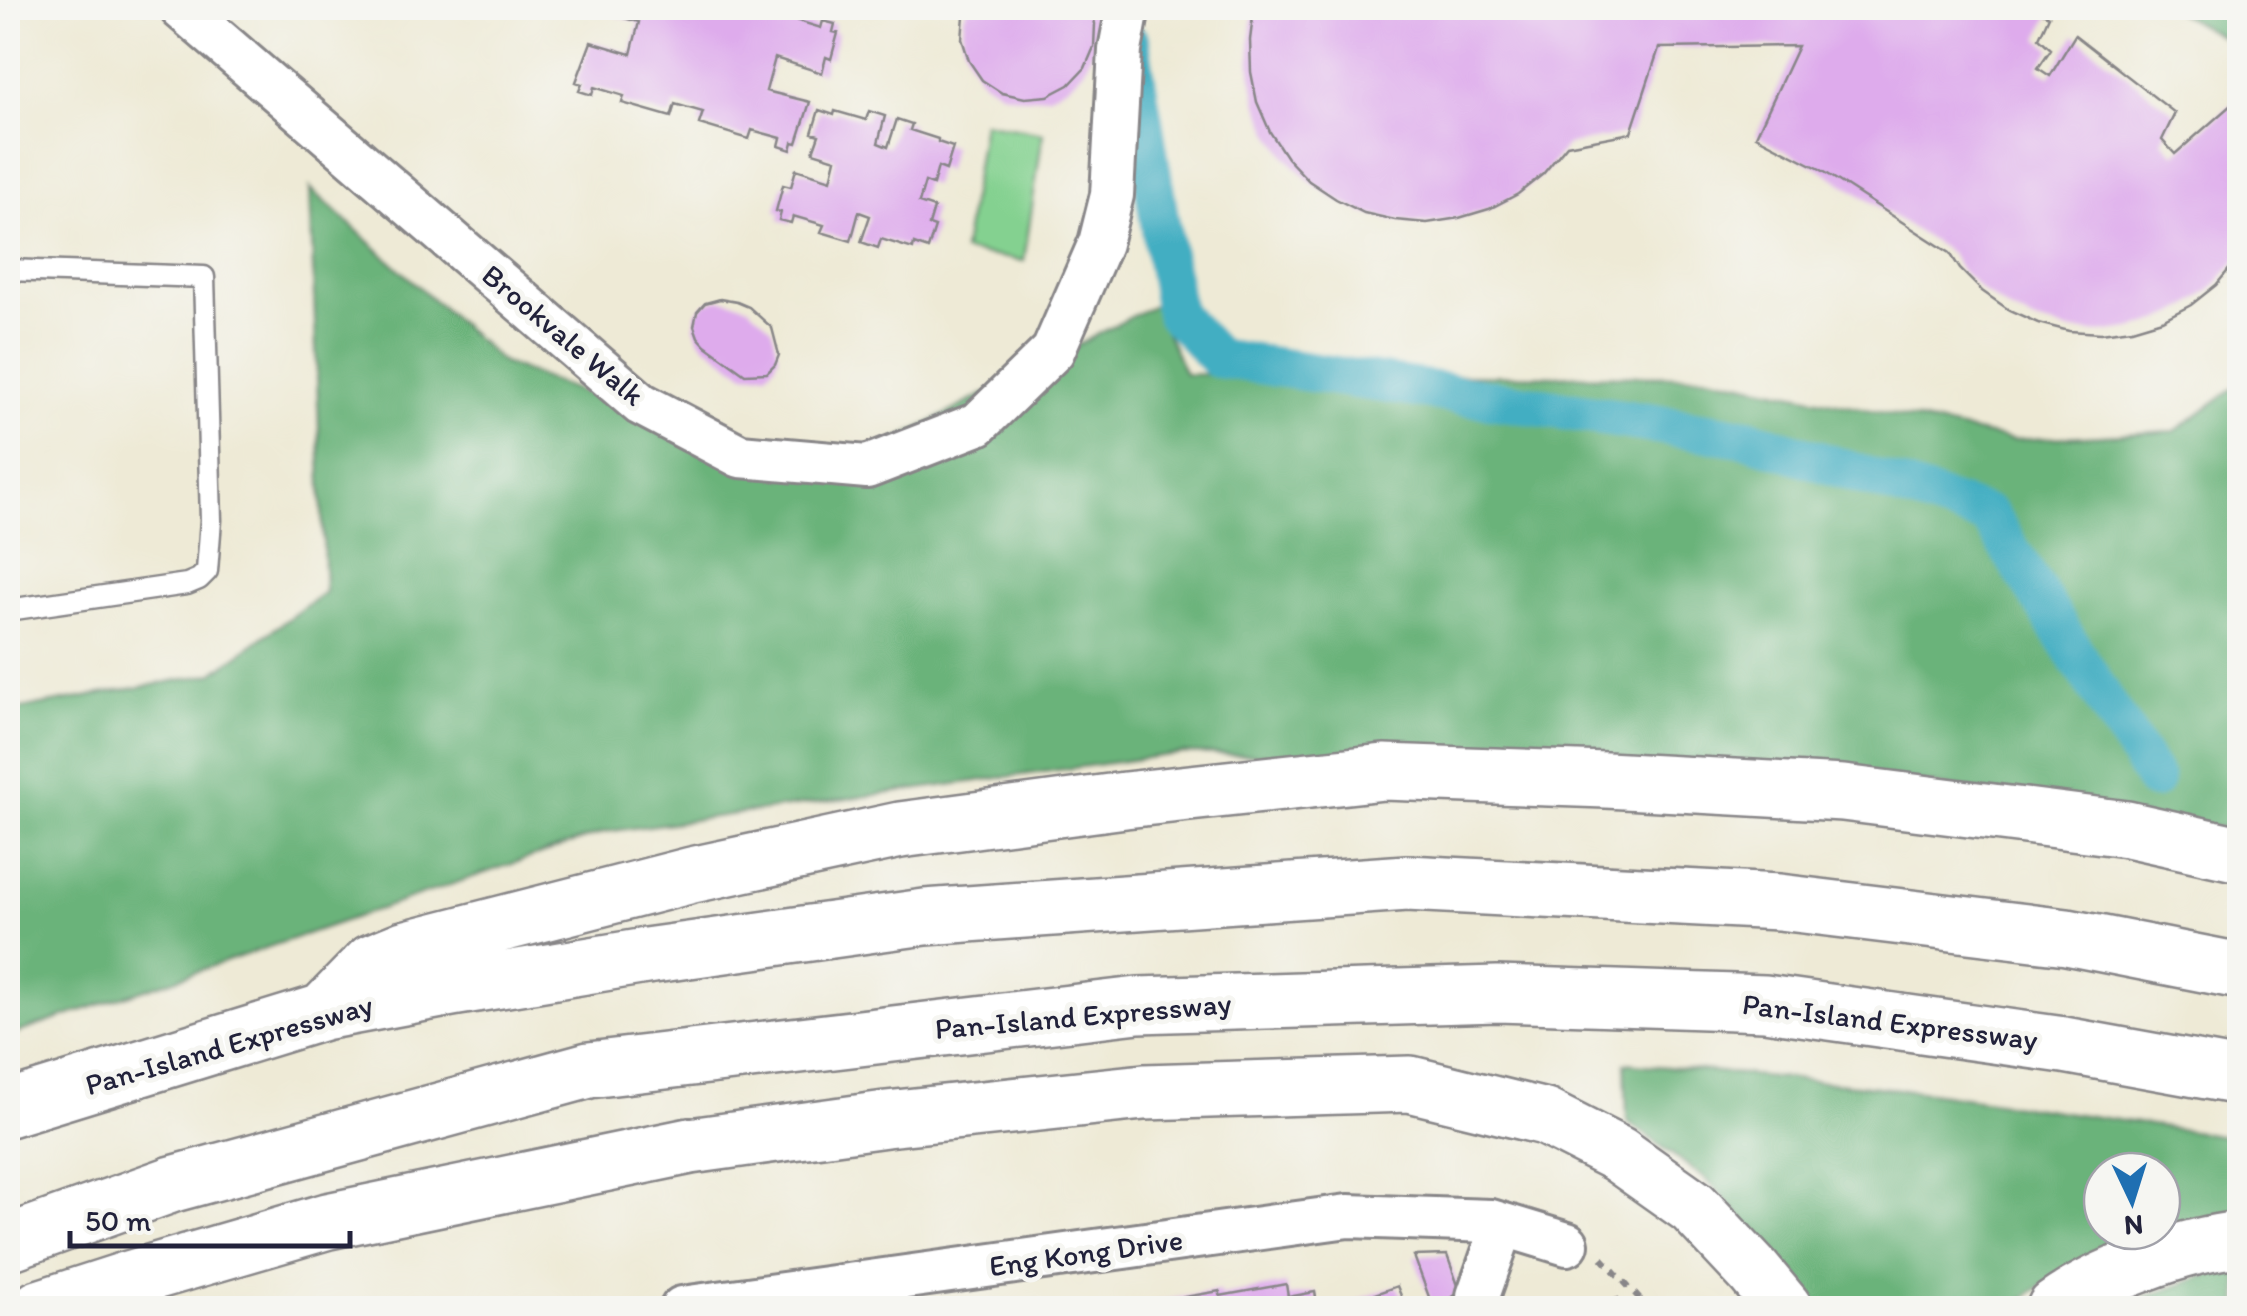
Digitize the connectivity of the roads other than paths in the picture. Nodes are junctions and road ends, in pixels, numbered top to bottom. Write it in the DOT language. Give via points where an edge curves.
graph roads {
  1 [pos="181,8"];
  2 [pos="1128,8"];
  3 [pos="8,270"];
  4 [pos="8,610"];
  5 [pos="2240,826"];
  6 [pos="2127,828"];
  7 [pos="2240,854"];
  8 [pos="2240,971"];
  9 [pos="323,1012"];
  10 [pos="2240,1078"];
  11 [pos="8,1109"];
  12 [pos="1497,1223"];
  13 [pos="2240,1239"];
  14 [pos="8,1243"];
  15 [pos="1582,1248"];
  16 [pos="1478,1296"];
  17 [pos="40,1308"];
  18 [pos="682,1308"];
  19 [pos="1784,1308"];
  20 [pos="2056,1308"];
  1 -- 2 [label="street, Brookvale Walk" via="641,404 740,456 867,467 978,424 1053,352 1100,243 1112,194"];
  3 -- 4 [label="lane" via="204,277 211,520 208,571 199,579"];
  5 -- 6 [label="main road"];
  6 -- 7 [label="main road"];
  6 -- 9 [label="main road" via="1842,793 1384,772 900,830 692,874 404,949 372,962"];
  8 -- 9 [label="main road, Pan-Island Expressway" via="2067,937 1779,902 1407,883 925,917"];
  9 -- 11 [label="main road, Pan-Island Expressway"];
  10 -- 14 [label="main road, Pan-Island Expressway" via="2064,1044 1765,1003 1497,994 1138,1005 589,1070 172,1184"];
  12 -- 15 [label="street, Eng Kong Drive"];
  12 -- 16 [label="street"];
  12 -- 18 [label="street, Eng Kong Drive" via="1348,1216"];
  13 -- 20 [label="main road" via="2166,1254"];
  17 -- 19 [label="main road" via="328,1221 690,1146 1144,1092 1410,1084 1545,1117 1618,1154 1693,1206"];
}
